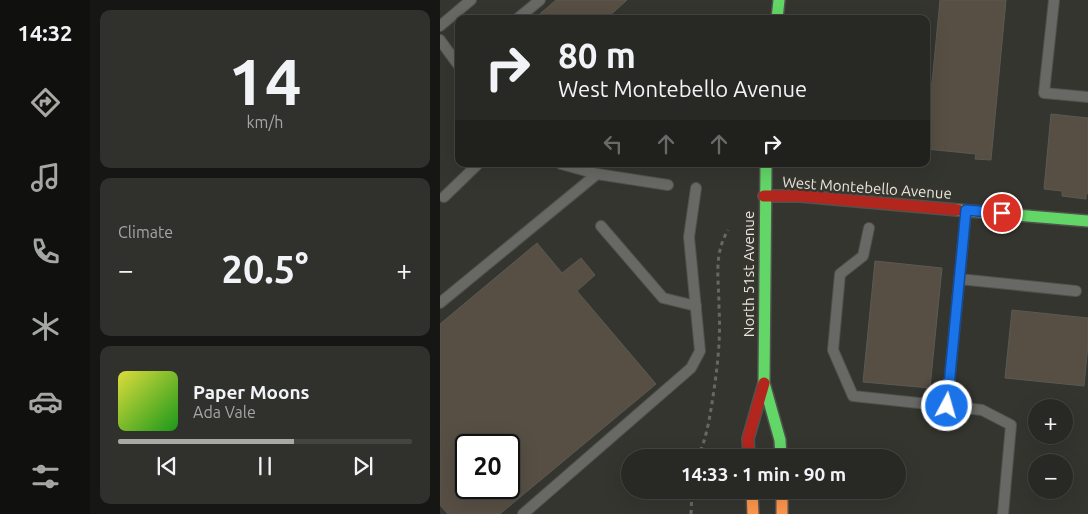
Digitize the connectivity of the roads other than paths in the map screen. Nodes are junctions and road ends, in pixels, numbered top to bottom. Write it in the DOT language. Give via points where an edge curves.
graph roads {
  1 [pos="471,0"];
  2 [pos="540,0"];
  3 [pos="779,0"];
  4 [pos="1054,0"];
  5 [pos="522,15"];
  6 [pos="777,15"];
  7 [pos="440,26"];
  8 [pos="440,40"];
  9 [pos="455,61"];
  10 [pos="1088,97"];
  11 [pos="475,167"];
  12 [pos="572,167"];
  13 [pos="591,167"];
  14 [pos="766,167"];
  15 [pos="597,174"];
  16 [pos="668,185"];
  17 [pos="696,188"];
  18 [pos="441,196"];
  19 [pos="764,196"];
  20 [pos="966,210"];
  21 [pos="1088,221"];
  22 [pos="601,226"];
  23 [pos="869,228"];
  24 [pos="959,279"];
  25 [pos="1076,291"];
  26 [pos="440,304"];
  27 [pos="696,306"];
  28 [pos="764,384"];
  29 [pos="947,406"];
  30 [pos="749,449"];
  31 [pos="780,449"];
  32 [pos="753,499"];
  33 [pos="782,499"];
  34 [pos="523,514"];
  35 [pos="754,514"];
  36 [pos="782,514"];
  37 [pos="1003,514"];
  1 -- 7 [label="lane"];
  2 -- 5 [label="lane"];
  3 -- 6 [label="main road"];
  4 -- 10 [label="lane" via="1044,93"];
  8 -- 9 [label="lane"];
  11 -- 18 [label="lane"];
  12 -- 15 [label="lane"];
  13 -- 15 [label="lane"];
  14 -- 19 [label="main road, North 51st Avenue"];
  15 -- 16 [label="lane"];
  15 -- 26 [label="lane"];
  17 -- 27 [label="lane" via="689,237"];
  19 -- 20 [label="main road, West Montebello Avenue"];
  19 -- 28 [label="main road, North 51st Avenue"];
  20 -- 21 [label="main road, West Montebello Avenue"];
  20 -- 24 [label="lane"];
  22 -- 27 [label="lane" via="663,298"];
  23 -- 29 [label="lane" via="863,256 840,274 833,350 853,396"];
  24 -- 25 [label="lane"];
  24 -- 29 [label="lane"];
  27 -- 34 [label="lane" via="700,351 691,368"];
  28 -- 30 [label="main road, North 51st Avenue" via="748,439"];
  28 -- 31 [label="main road, North 51st Avenue"];
  29 -- 37 [label="lane" via="982,410 1011,425"];
  32 -- 35 [label="main road"];
  33 -- 36 [label="main road"];
}
